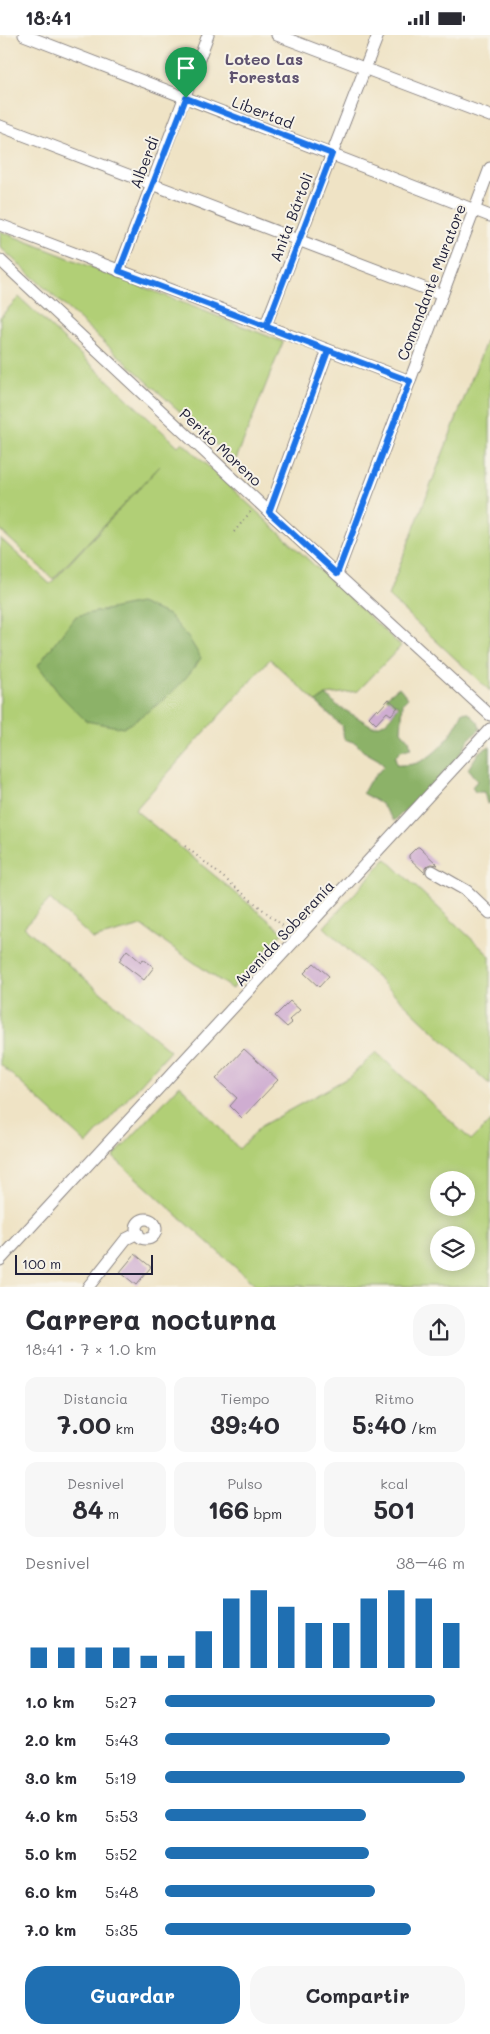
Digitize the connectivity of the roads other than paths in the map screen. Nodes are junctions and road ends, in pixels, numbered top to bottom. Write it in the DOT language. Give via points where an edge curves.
graph roads {
  1 [pos="24,35"];
  2 [pos="208,35"];
  3 [pos="277,35"];
  4 [pos="378,35"];
  5 [pos="365,69"];
  6 [pos="185,97"];
  7 [pos="490,116"];
  8 [pos="0,126"];
  9 [pos="332,154"];
  10 [pos="490,168"];
  11 [pos="152,184"];
  12 [pos="475,210"];
  13 [pos="490,216"];
  14 [pos="0,225"];
  15 [pos="299,240"];
  16 [pos="0,260"];
  17 [pos="119,271"];
  18 [pos="442,295"];
  19 [pos="266,327"];
  20 [pos="328,351"];
  21 [pos="410,381"];
  22 [pos="269,512"];
  23 [pos="337,574"];
  24 [pos="490,715"];
  25 [pos="490,729"];
  26 [pos="432,871"];
  27 [pos="490,913"];
  28 [pos="138,1233"];
  29 [pos="0,1260"];
  30 [pos="88,1287"];
  1 -- 6 [label="street, Libertad"];
  2 -- 6 [label="street, Alberdi"];
  3 -- 5 [label="street"];
  4 -- 5 [label="street, Anita Bártoli"];
  5 -- 7 [label="street"];
  5 -- 9 [label="street, Anita Bártoli"];
  6 -- 9 [label="street, Libertad"];
  6 -- 11 [label="street, Alberdi"];
  8 -- 11 [label="street"];
  9 -- 12 [label="street, Libertad"];
  9 -- 15 [label="street, Anita Bártoli"];
  10 -- 12 [label="street, Comandante Muratore"];
  11 -- 15 [label="street"];
  11 -- 17 [label="street, Alberdi"];
  12 -- 13 [label="street, Libertad"];
  12 -- 18 [label="street, Comandante Muratore"];
  14 -- 17 [label="street"];
  15 -- 18 [label="street"];
  15 -- 19 [label="street, Anita Bártoli"];
  16 -- 22 [label="street, Perito Moreno"];
  17 -- 19 [label="street"];
  18 -- 21 [label="street, Comandante Muratore"];
  19 -- 20 [label="street"];
  20 -- 21 [label="street"];
  20 -- 22 [label="street"];
  21 -- 23 [label="street, Comandante Muratore"];
  22 -- 23 [label="street, Perito Moreno"];
  23 -- 24 [label="street, Perito Moreno"];
  25 -- 29 [label="street, Avenida Soberanía"];
  26 -- 27 [label="street" via="467,891"];
  28 -- 30 [label="street" via="126,1239"];
}
